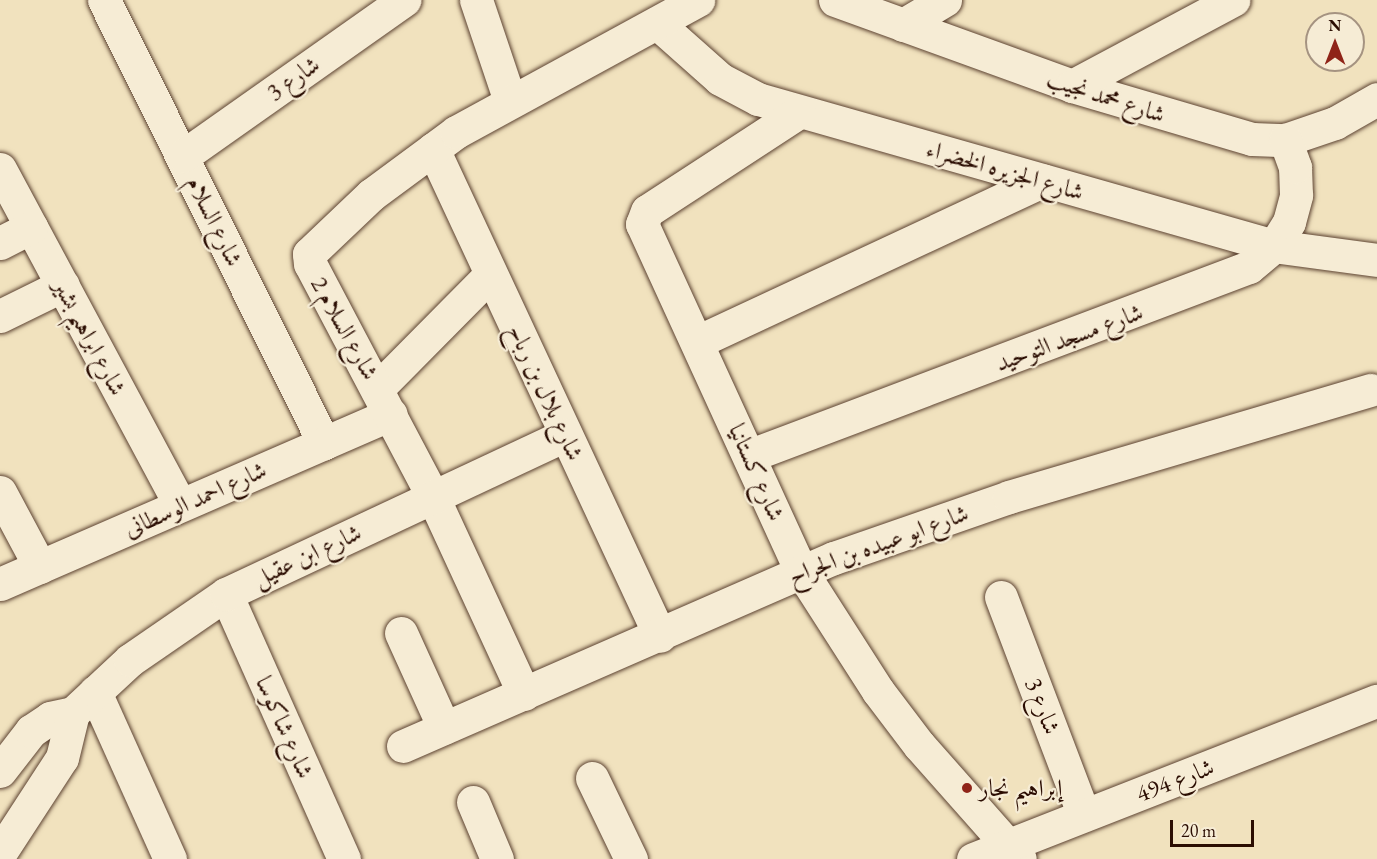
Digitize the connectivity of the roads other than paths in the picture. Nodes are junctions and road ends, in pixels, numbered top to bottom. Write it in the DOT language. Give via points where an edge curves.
graph roads {
  1 [pos="104,0"];
  2 [pos="404,0"];
  3 [pos="476,0"];
  4 [pos="698,0"];
  5 [pos="835,0"];
  6 [pos="945,0"];
  7 [pos="1233,0"];
  8 [pos="657,23"];
  9 [pos="903,25"];
  10 [pos="1072,86"];
  11 [pos="1377,99"];
  12 [pos="510,101"];
  13 [pos="799,111"];
  14 [pos="1285,140"];
  15 [pos="433,149"];
  16 [pos="183,156"];
  17 [pos="0,169"];
  18 [pos="1043,182"];
  19 [pos="31,227"];
  20 [pos="0,243"];
  21 [pos="1274,246"];
  22 [pos="1377,260"];
  23 [pos="490,275"];
  24 [pos="63,285"];
  25 [pos="0,316"];
  26 [pos="697,342"];
  27 [pos="1370,390"];
  28 [pos="384,401"];
  29 [pos="566,435"];
  30 [pos="324,443"];
  31 [pos="751,455"];
  32 [pos="0,492"];
  33 [pos="432,495"];
  34 [pos="180,506"];
  35 [pos="40,567"];
  36 [pos="801,571"];
  37 [pos="0,584"];
  38 [pos="226,594"];
  39 [pos="1001,597"];
  40 [pos="401,633"];
  41 [pos="660,636"];
  42 [pos="524,694"];
  43 [pos="1377,701"];
  44 [pos="84,703"];
  45 [pos="444,728"];
  46 [pos="403,746"];
  47 [pos="0,771"];
  48 [pos="592,778"];
  49 [pos="473,802"];
  50 [pos="1084,815"];
  51 [pos="1013,852"];
  52 [pos="0,853"];
  53 [pos="170,859"];
  54 [pos="344,859"];
  55 [pos="497,859"];
  56 [pos="631,859"];
  57 [pos="973,859"];
  1 -- 16 [label="street, شارع السلام"];
  2 -- 16 [label="street, شارع 3"];
  3 -- 12 [label="street"];
  4 -- 8 [label="street, شارع السلام 2"];
  5 -- 9 [label="street, شارع محمد نجيب"];
  6 -- 9 [label="street"];
  7 -- 10 [label="street"];
  8 -- 12 [label="street, شارع السلام 2"];
  8 -- 13 [label="street, شارع الجزيره الخضراء" via="720,79 758,99"];
  9 -- 10 [label="street, شارع محمد نجيب"];
  10 -- 14 [label="street, شارع محمد نجيب" via="1218,132 1252,140"];
  11 -- 14 [label="street, شارع محمد نجيب" via="1335,123"];
  12 -- 15 [label="street, شارع السلام 2"];
  13 -- 18 [label="street, شارع الجزيره الخضراء"];
  13 -- 26 [label="street, شارع كستانيا" via="643,217 644,230"];
  14 -- 21 [label="street, شارع مسجد التوحيد" via="1295,167 1296,195 1289,222"];
  15 -- 23 [label="street, شارع بلال بن رباح"];
  15 -- 28 [label="street, شارع السلام 2" via="371,195 309,254 310,264"];
  16 -- 30 [label="street, شارع السلام"];
  17 -- 19 [label="street, شارع ابراهيم بشير"];
  18 -- 21 [label="street, شارع الجزيره الخضراء"];
  18 -- 26 [label="street"];
  19 -- 20 [label="street"];
  19 -- 24 [label="street, شارع ابراهيم بشير"];
  21 -- 22 [label="street, شارع الجزيره الخضراء"];
  21 -- 31 [label="street, شارع مسجد التوحيد" via="1249,267 1219,281"];
  23 -- 28 [label="street"];
  23 -- 29 [label="street, شارع بلال بن رباح"];
  24 -- 25 [label="street"];
  24 -- 34 [label="street, شارع ابراهيم بشير"];
  26 -- 31 [label="street, شارع كستانيا"];
  27 -- 36 [label="street, شارع ابو عبيده بن الجراح" via="1010,497"];
  28 -- 30 [label="street, شارع احمد الوسطانى"];
  28 -- 33 [label="street, شارع السلام 2"];
  29 -- 33 [label="street, شارع ابن عقيل"];
  29 -- 41 [label="street, شارع بلال بن رباح"];
  30 -- 34 [label="street, شارع احمد الوسطانى"];
  31 -- 36 [label="street, شارع كستانيا"];
  32 -- 35 [label="street"];
  33 -- 38 [label="street, شارع ابن عقيل"];
  33 -- 42 [label="street, شارع السلام 2"];
  34 -- 35 [label="street, شارع احمد الوسطانى"];
  35 -- 37 [label="street, شارع احمد الوسطانى"];
  36 -- 41 [label="street, شارع ابو عبيده بن الجراح"];
  36 -- 51 [label="street, شارع كستانيا" via="878,692 961,796"];
  38 -- 44 [label="street, شارع ابن عقيل" via="160,636"];
  38 -- 54 [label="street, شارع شاكوسا"];
  39 -- 50 [label="street, شارع 3"];
  40 -- 45 [label="street"];
  41 -- 42 [label="street, شارع ابو عبيده بن الجراح"];
  42 -- 45 [label="street, شارع ابو عبيده بن الجراح"];
  43 -- 50 [label="street, شارع 494"];
  44 -- 47 [label="street, شارع ابن عقيل" via="31,731"];
  44 -- 52 [label="street" via="62,758"];
  44 -- 53 [label="street"];
  45 -- 46 [label="street, شارع ابو عبيده بن الجراح"];
  48 -- 56 [label="street"];
  49 -- 55 [label="street"];
  50 -- 51 [label="street, شارع 494"];
  51 -- 57 [label="street, شارع 494"];
}
